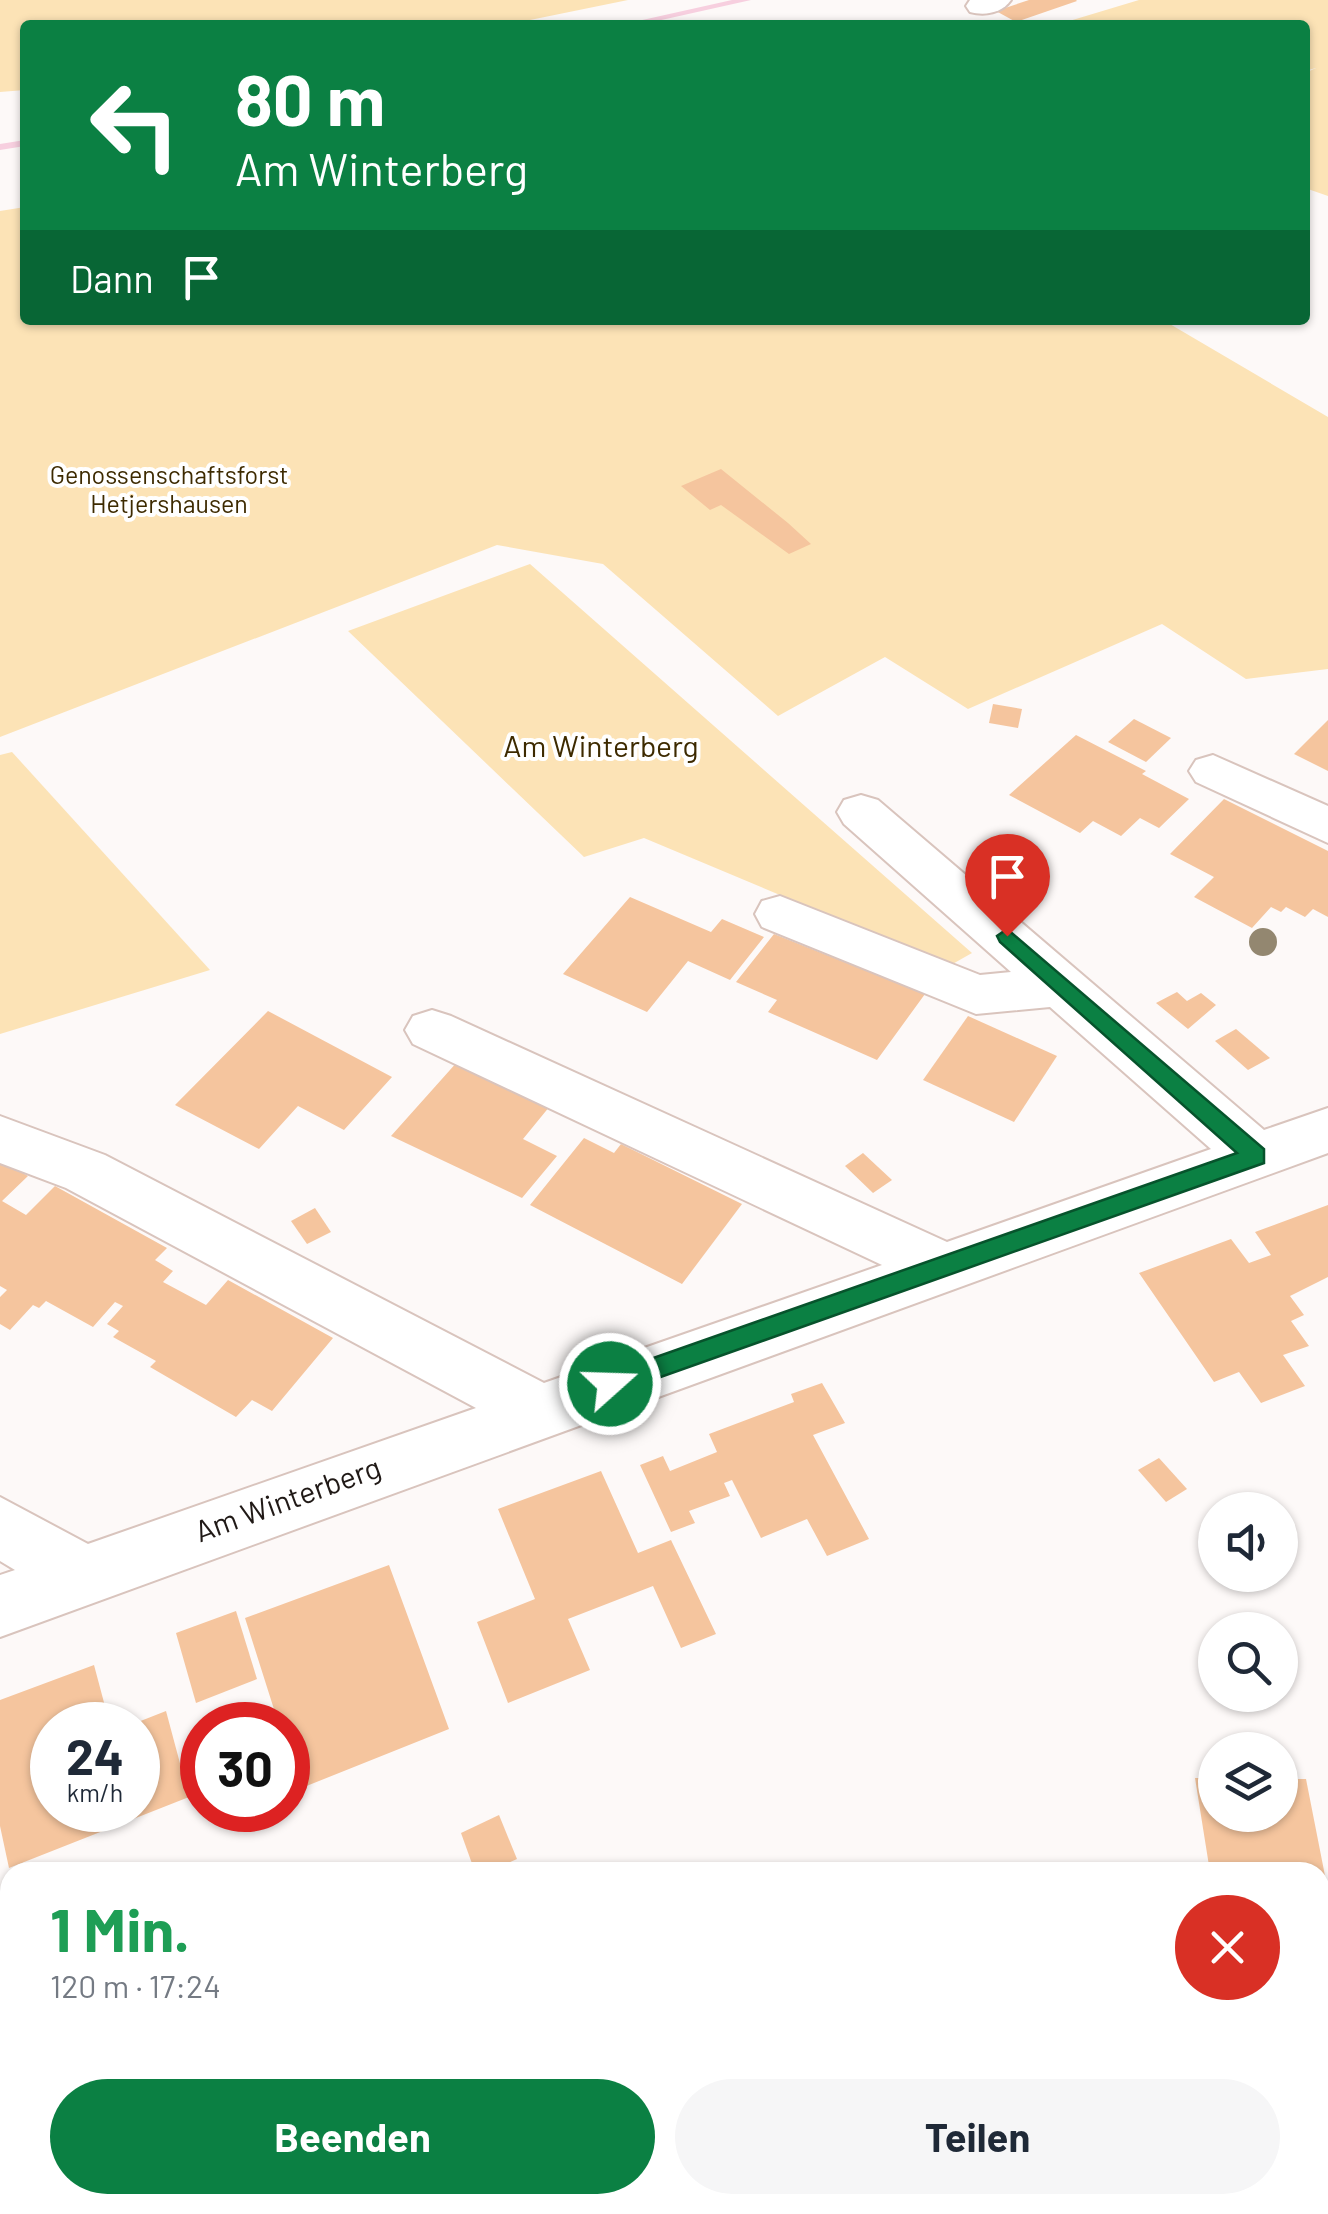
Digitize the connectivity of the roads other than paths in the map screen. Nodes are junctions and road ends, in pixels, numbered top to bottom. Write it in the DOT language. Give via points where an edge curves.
graph roads {
  1 [pos="1214,771"];
  2 [pos="861,812"];
  3 [pos="1328,826"];
  4 [pos="780,914"];
  5 [pos="1066,986"];
  6 [pos="432,1030"];
  7 [pos="1328,1130"];
  8 [pos="0,1138"];
  9 [pos="1256,1156"];
  10 [pos="941,1266"];
  11 [pos="537,1410"];
  12 [pos="0,1526"];
  13 [pos="80,1575"];
  14 [pos="0,1606"];
  1 -- 3 [label="street"];
  2 -- 5 [label="street"];
  4 -- 5 [label="street" via="976,995"];
  5 -- 9 [label="street"];
  6 -- 10 [label="street"];
  7 -- 9 [label="street, Am Winterberg"];
  8 -- 11 [label="street" via="86,1171"];
  9 -- 10 [label="street, Am Winterberg"];
  10 -- 11 [label="street, Am Winterberg"];
  11 -- 13 [label="street, Am Winterberg"];
  12 -- 13 [label="street"];
  13 -- 14 [label="street, Am Winterberg"];
}
